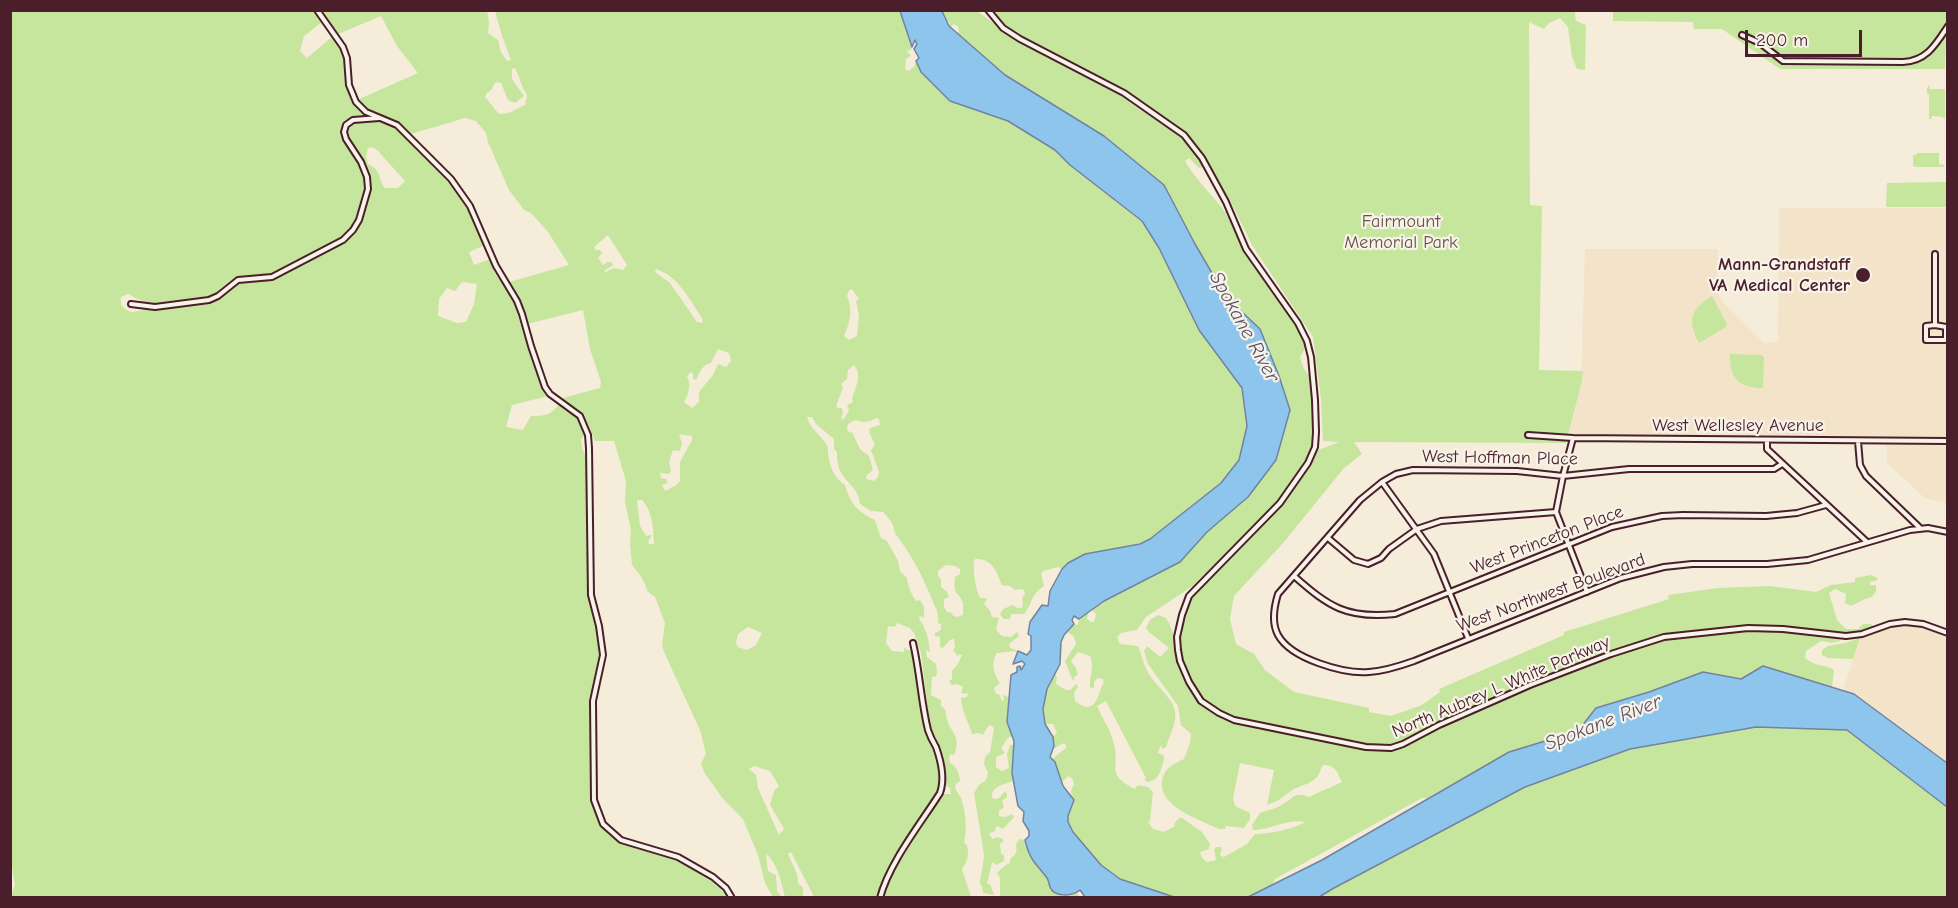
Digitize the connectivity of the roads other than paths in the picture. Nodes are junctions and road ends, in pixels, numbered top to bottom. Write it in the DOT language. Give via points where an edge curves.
graph roads {
  1 [pos="317,10"];
  2 [pos="988,10"];
  3 [pos="1947,26"];
  4 [pos="1742,34"];
  5 [pos="380,118"];
  6 [pos="1935,254"];
  7 [pos="131,304"];
  8 [pos="1935,325"];
  9 [pos="1947,334"];
  10 [pos="1528,435"];
  11 [pos="1573,438"];
  12 [pos="1767,440"];
  13 [pos="1858,441"];
  14 [pos="1947,441"];
  15 [pos="1782,464"];
  16 [pos="1563,476"];
  17 [pos="1382,482"];
  18 [pos="1826,506"];
  19 [pos="1556,512"];
  20 [pos="1920,528"];
  21 [pos="1417,529"];
  22 [pos="1947,532"];
  23 [pos="1328,538"];
  24 [pos="1868,543"];
  25 [pos="1568,545"];
  26 [pos="1294,576"];
  27 [pos="1449,592"];
  28 [pos="1587,592"];
  29 [pos="1947,633"];
  30 [pos="1468,638"];
  31 [pos="913,643"];
  32 [pos="732,897"];
  33 [pos="880,897"];
  1 -- 5 [label="street" via="343,47 356,102"];
  2 -- 29 [label="street, North Aubrey L White Parkway" via="1003,28 1020,39 1124,93 1184,135 1202,158 1226,202 1246,249 1307,341 1316,432 1308,463 1280,504 1189,596 1182,615 1177,637 1180,661 1202,701 1219,713 1248,723 1355,745 1390,748 1530,686 1664,637 1748,628 1846,636 1905,622"];
  3 -- 4 [label="street" via="1929,53 1908,62 1783,61"];
  5 -- 7 [label="street" via="353,120 346,125 346,139 361,162 368,189 360,220 343,240 272,277 238,280 209,300 155,306"];
  5 -- 32 [label="street" via="397,125 412,139 451,179 470,206 496,266 517,301 545,387 580,416 588,435 591,595 603,656 594,701 594,800 603,824 621,840 678,857 713,877"];
  6 -- 8 [label="street"];
  8 -- 9 [label="street" via="1944,326"];
  8 -- 9 [label="street" via="1926,326 1926,340 1945,340"];
  10 -- 11 [label="street, West Wellesley Avenue"];
  11 -- 12 [label="street, West Wellesley Avenue"];
  11 -- 16 [label="street"];
  12 -- 13 [label="street, West Wellesley Avenue"];
  12 -- 15 [label="street" via="1767,449"];
  13 -- 14 [label="street, West Wellesley Avenue"];
  13 -- 20 [label="street" via="1860,465 1866,476"];
  15 -- 16 [label="street, West Hoffman Place" via="1774,469 1629,469"];
  15 -- 18 [label="street"];
  16 -- 17 [label="street, West Hoffman Place" via="1517,471 1413,470"];
  16 -- 19 [label="street"];
  17 -- 21 [label="street"];
  17 -- 23 [label="street, West Hoffman Place" via="1360,500"];
  18 -- 24 [label="street"];
  18 -- 25 [label="street, West Princeton Place" via="1766,516 1683,514 1647,518"];
  19 -- 21 [label="street" via="1450,520"];
  19 -- 25 [label="street"];
  20 -- 22 [label="street, West Northwest Boulevard"];
  20 -- 24 [label="street, West Northwest Boulevard"];
  21 -- 23 [label="street" via="1368,564 1354,560"];
  21 -- 27 [label="street" via="1434,554"];
  23 -- 26 [label="street, West Hoffman Place"];
  24 -- 28 [label="street, West Northwest Boulevard" via="1783,563 1664,567"];
  25 -- 27 [label="street, West Princeton Place"];
  25 -- 28 [label="street"];
  26 -- 27 [label="street, West Princeton Place" via="1328,604 1373,616 1395,614"];
  26 -- 30 [label="street, West Northwest Boulevard" via="1274,605 1277,634 1287,647 1320,664 1353,672 1388,670"];
  27 -- 30 [label="street"];
  28 -- 30 [label="street, West Northwest Boulevard"];
  31 -- 33 [label="street" via="928,732 937,750 942,785"];
}
